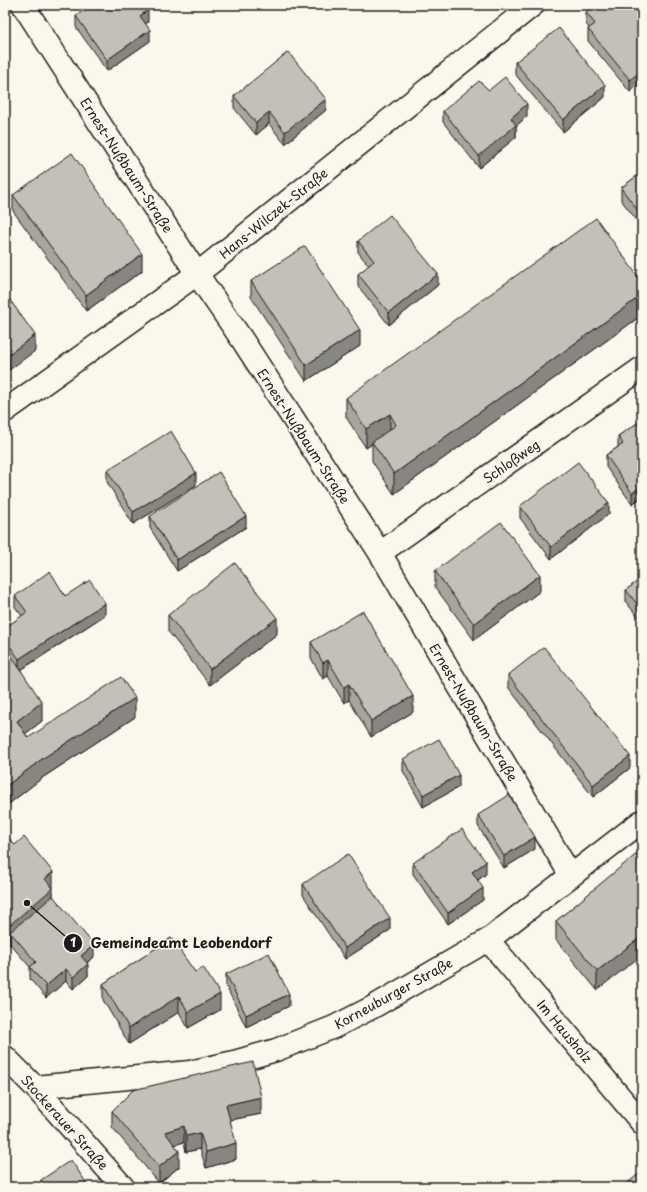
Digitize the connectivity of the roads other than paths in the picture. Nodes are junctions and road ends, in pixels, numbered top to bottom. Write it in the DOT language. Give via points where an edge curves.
graph roads {
  1 [pos="23,5"];
  2 [pos="533,5"];
  3 [pos="197,274"];
  4 [pos="642,368"];
  5 [pos="5,412"];
  6 [pos="380,553"];
  7 [pos="642,821"];
  8 [pos="571,876"];
  9 [pos="488,940"];
  10 [pos="5,1057"];
  11 [pos="35,1087"];
  12 [pos="642,1123"];
  13 [pos="124,1187"];
  1 -- 3 [label="street, Ernest-Nußbaum-Straße"];
  2 -- 3 [label="street, Hans-Wilczek-Straße"];
  3 -- 5 [label="street, Hans-Wilczek-Straße"];
  3 -- 6 [label="street, Ernest-Nußbaum-Straße"];
  4 -- 6 [label="street, Schloßweg"];
  6 -- 8 [label="street, Ernest-Nußbaum-Straße"];
  7 -- 8 [label="street, Korneuburger Straße"];
  8 -- 9 [label="street, Korneuburger Straße"];
  9 -- 11 [label="street, Korneuburger Straße" via="373,1007 334,1027 276,1050 190,1072"];
  9 -- 12 [label="street, Im Hausholz"];
  10 -- 11 [label="street, Stockerauer Straße"];
  11 -- 13 [label="street, Stockerauer Straße"];
}
